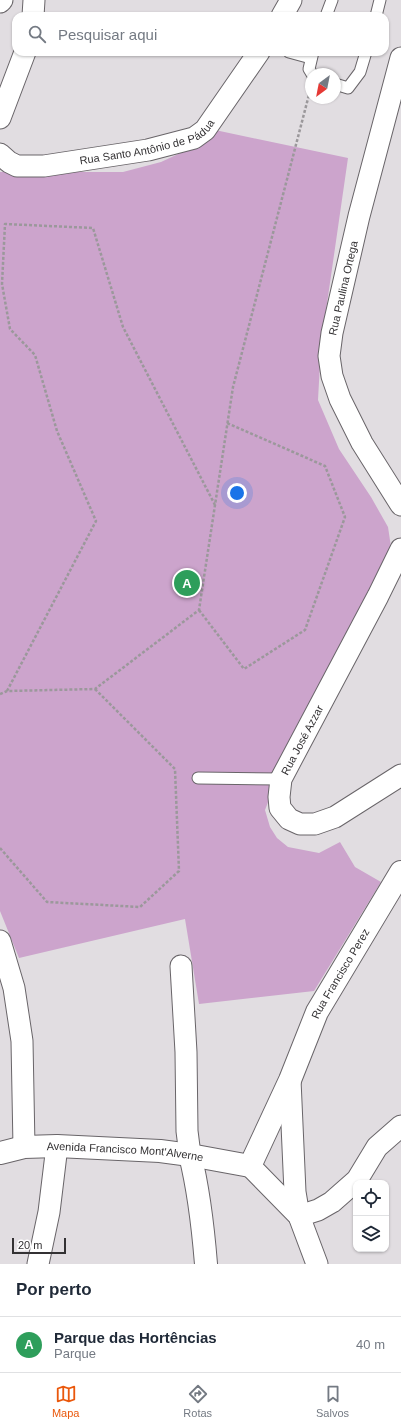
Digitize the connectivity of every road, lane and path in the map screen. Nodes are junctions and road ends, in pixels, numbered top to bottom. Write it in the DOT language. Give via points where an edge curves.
graph roads {
  1 [pos="2,0"];
  2 [pos="34,0"];
  3 [pos="291,0"];
  4 [pos="332,0"];
  5 [pos="380,0"];
  6 [pos="0,2"];
  7 [pos="32,12"];
  8 [pos="284,12"];
  9 [pos="328,12"];
  10 [pos="377,12"];
  11 [pos="23,56"];
  12 [pos="256,56"];
  13 [pos="312,56"];
  14 [pos="365,56"];
  15 [pos="401,58"];
  16 [pos="309,68"];
  17 [pos="341,86"];
  18 [pos="306,104"];
  19 [pos="0,118"];
  20 [pos="0,154"];
  21 [pos="227,423"];
  22 [pos="215,505"];
  23 [pos="401,506"];
  24 [pos="401,549"];
  25 [pos="199,610"];
  26 [pos="95,689"];
  27 [pos="7,691"];
  28 [pos="0,694"];
  29 [pos="401,775"];
  30 [pos="198,778"];
  31 [pos="281,778"];
  32 [pos="0,848"];
  33 [pos="401,872"];
  34 [pos="0,941"];
  35 [pos="181,966"];
  36 [pos="290,1080"];
  37 [pos="401,1126"];
  38 [pos="57,1146"];
  39 [pos="24,1147"];
  40 [pos="0,1153"];
  41 [pos="190,1154"];
  42 [pos="250,1166"];
  43 [pos="295,1192"];
  44 [pos="299,1216"];
  45 [pos="38,1264"];
  46 [pos="206,1264"];
  47 [pos="317,1264"];
  1 -- 6 [label="street"];
  2 -- 7 [label="street"];
  3 -- 8 [label="street"];
  4 -- 9 [label="lane"];
  5 -- 10 [label="lane"];
  11 -- 19 [label="street"];
  12 -- 20 [label="street, Rua Santo Antônio de Pádua" via="205,130 194,138 148,150 44,166 17,166"];
  13 -- 16 [label="lane"];
  14 -- 17 [label="lane" via="360,72 348,88"];
  15 -- 23 [label="street, Rua Paulina Ortega" via="359,216 329,356 332,376 340,399 362,443"];
  18 -- 21 [label="path" via="233,386"];
  21 -- 22 [label="path"];
  21 -- 25 [label="path" via="325,466 345,517 305,630 244,670"];
  22 -- 25 [label="path"];
  22 -- 27 [label="path" via="123,327 93,228 5,224 2,284 10,329 35,354 57,431 96,521"];
  24 -- 31 [label="street, Rua José Azzar"];
  25 -- 26 [label="path"];
  26 -- 27 [label="path"];
  26 -- 32 [label="path" via="175,769 179,871 140,907 47,902"];
  27 -- 28 [label="path"];
  29 -- 31 [label="street, Rua José Azzar" via="335,817 315,824 300,824 289,819 280,808"];
  30 -- 31 [label="lane"];
  33 -- 36 [label="street, Rua Francisco Perez" via="316,1012"];
  34 -- 39 [label="street" via="14,988 22,1041"];
  35 -- 41 [label="street"];
  36 -- 42 [label="street, Rua Francisco Perez"];
  36 -- 43 [label="street, Rua Francisco Perez"];
  37 -- 44 [label="street" via="377,1147 357,1180 332,1202"];
  38 -- 39 [label="street, Avenida Francisco Mont'Alverne"];
  38 -- 41 [label="street, Avenida Francisco Mont'Alverne"];
  38 -- 45 [label="street" via="49,1212"];
  39 -- 40 [label="street, Avenida Francisco Mont'Alverne"];
  41 -- 42 [label="street, Avenida Francisco Mont'Alverne"];
  41 -- 46 [label="street" via="197,1183"];
  42 -- 43 [label="street" via="270,1170"];
  42 -- 44 [label="street"];
  43 -- 44 [label="street, Rua Francisco Perez"];
  44 -- 47 [label="street"];
}
